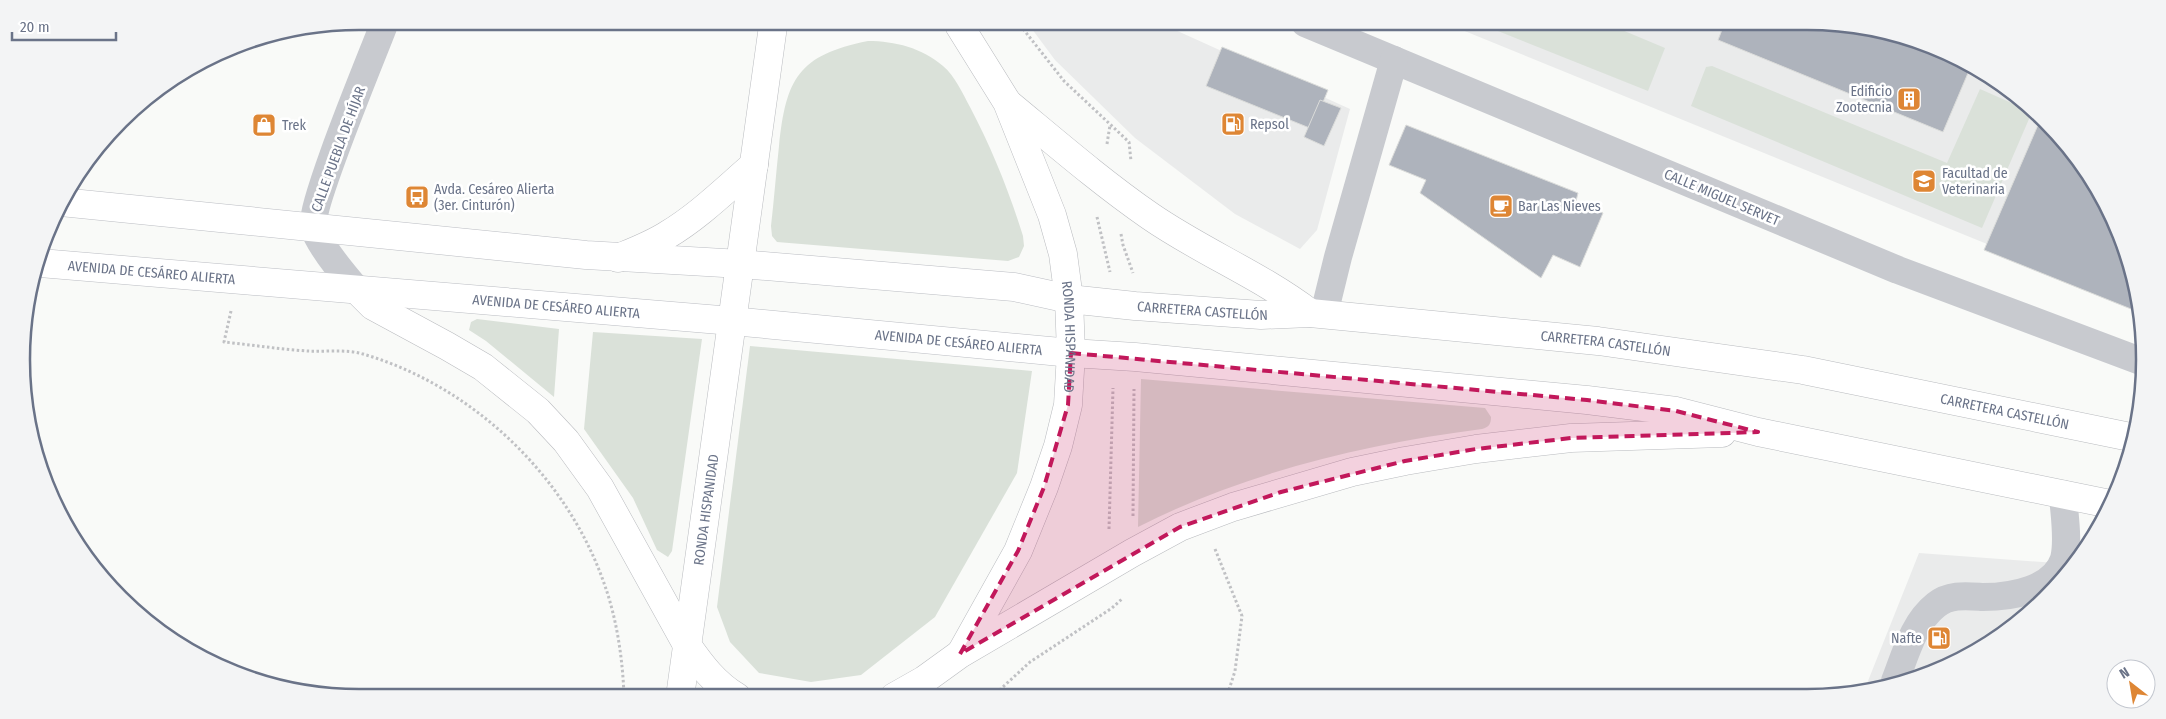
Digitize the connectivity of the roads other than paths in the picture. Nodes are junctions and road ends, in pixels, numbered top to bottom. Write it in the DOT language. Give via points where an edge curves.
graph roads {
  1 [pos="383,30"];
  2 [pos="775,30"];
  3 [pos="960,30"];
  4 [pos="1322,30"];
  5 [pos="1394,60"];
  6 [pos="1007,102"];
  7 [pos="754,165"];
  8 [pos="70,203"];
  9 [pos="314,228"];
  10 [pos="618,258"];
  11 [pos="44,263"];
  12 [pos="741,264"];
  13 [pos="357,290"];
  14 [pos="1069,299"];
  15 [pos="1317,313"];
  16 [pos="732,321"];
  17 [pos="1071,353"];
  18 [pos="2136,359"];
  19 [pos="1758,432"];
  20 [pos="2127,436"];
  21 [pos="2063,494"];
  22 [pos="2103,503"];
  23 [pos="687,644"];
  24 [pos="960,654"];
  25 [pos="1897,676"];
  26 [pos="681,689"];
  27 [pos="725,689"];
  28 [pos="908,689"];
  29 [pos="932,689"];
  1 -- 9 [label="street, CALLE PUEBLA DE HÍJAR" via="316,204"];
  2 -- 7 [label="main road, RONDA HISPANIDAD"];
  3 -- 6 [label="main road, RONDA HISPANIDAD"];
  4 -- 5 [label="street, CALLE MIGUEL SERVET"];
  5 -- 15 [label="street" via="1341,248"];
  5 -- 18 [label="street, CALLE MIGUEL SERVET" via="1898,270"];
  6 -- 14 [label="main road, RONDA HISPANIDAD" via="1052,215 1063,254"];
  6 -- 15 [label="main road" via="1092,174 1151,216"];
  7 -- 10 [label="main road" via="669,234"];
  7 -- 12 [label="main road, RONDA HISPANIDAD"];
  8 -- 9 [label="main road"];
  9 -- 10 [label="main road"];
  9 -- 13 [label="street, CALLE PUEBLA DE HÍJAR" via="337,267"];
  10 -- 12 [label="main road"];
  11 -- 13 [label="main road, AVENIDA DE CESÁREO ALIERTA"];
  12 -- 14 [label="main road" via="1014,287"];
  12 -- 16 [label="main road, RONDA HISPANIDAD"];
  13 -- 16 [label="main road, AVENIDA DE CESÁREO ALIERTA"];
  13 -- 23 [label="main road" via="373,306 483,367 538,411 566,441 600,488"];
  14 -- 15 [label="main road, CARRETERA CASTELLÓN" via="1261,315"];
  14 -- 17 [label="main road, RONDA HISPANIDAD"];
  15 -- 20 [label="main road, CARRETERA CASTELLÓN" via="1598,341 1803,370"];
  16 -- 17 [label="main road, AVENIDA DE CESÁREO ALIERTA"];
  16 -- 23 [label="main road, RONDA HISPANIDAD"];
  17 -- 19 [label="main road" via="1135,356 1587,400 1676,411"];
  17 -- 24 [label="main road, RONDA HISPANIDAD" via="1068,405 1044,486 1018,551"];
  19 -- 21 [label="main road"];
  19 -- 24 [label="main road" via="1571,438 1467,450 1352,472 1281,492 1180,527"];
  21 -- 22 [label="main road"];
  21 -- 25 [label="street" via="2064,559 2056,572 2035,588 2016,593 1944,599 1924,618"];
  23 -- 26 [label="main road, RONDA HISPANIDAD"];
  23 -- 27 [label="main road" via="704,669"];
  24 -- 28 [label="main road"];
  24 -- 29 [label="main road, RONDA HISPANIDAD"];
}
